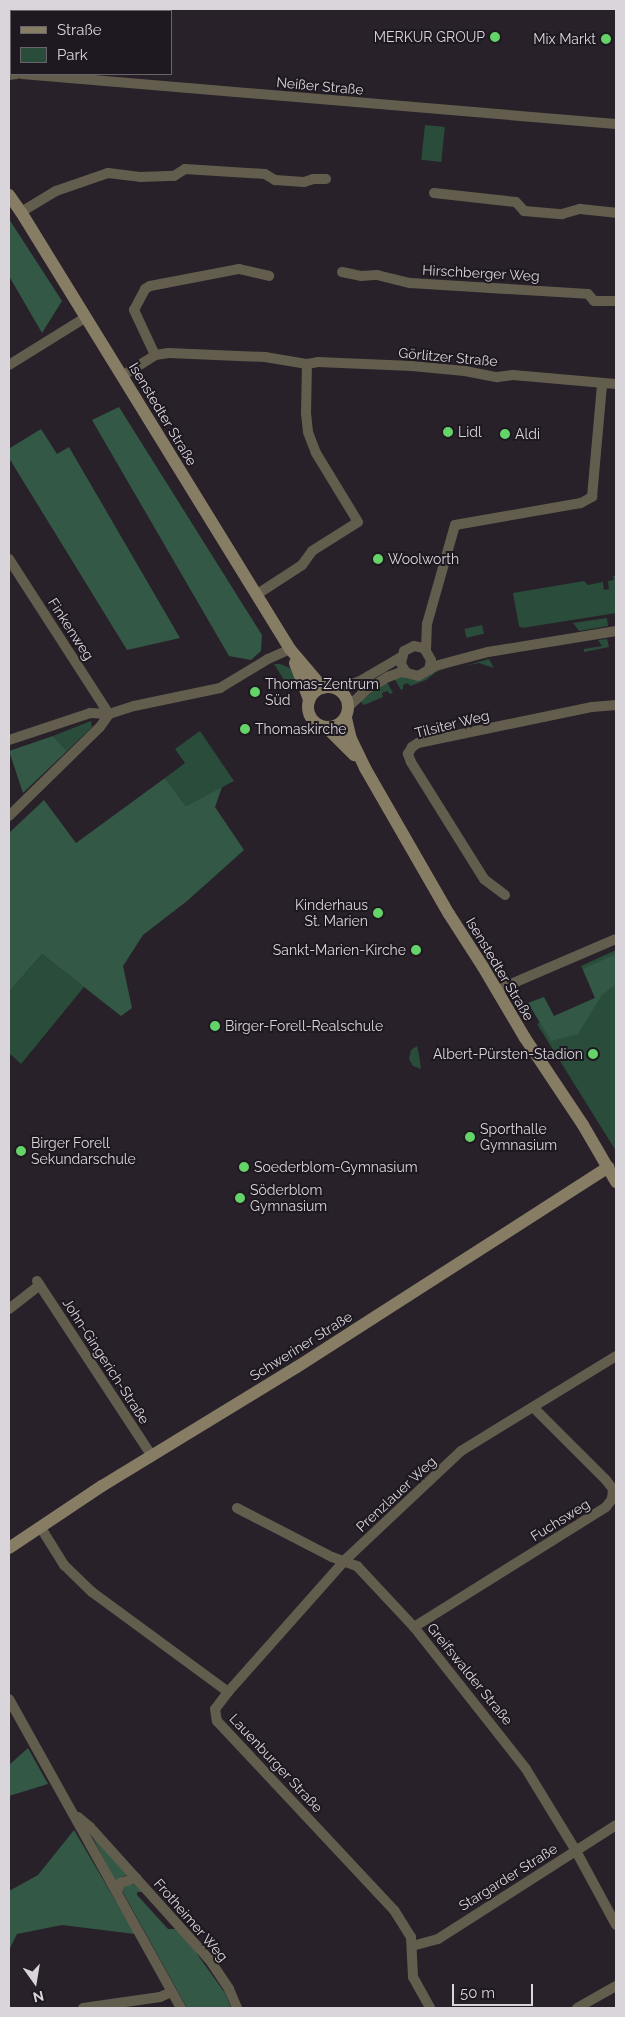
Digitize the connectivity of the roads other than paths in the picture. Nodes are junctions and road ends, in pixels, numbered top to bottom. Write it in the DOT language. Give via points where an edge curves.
graph roads {
  1 [pos="34,75"];
  2 [pos="616,124"];
  3 [pos="326,179"];
  4 [pos="434,193"];
  5 [pos="9,195"];
  6 [pos="21,212"];
  7 [pos="616,213"];
  8 [pos="342,272"];
  9 [pos="269,276"];
  10 [pos="616,301"];
  11 [pos="86,317"];
  12 [pos="155,355"];
  13 [pos="307,364"];
  14 [pos="9,365"];
  15 [pos="122,376"];
  16 [pos="602,384"];
  17 [pos="616,384"];
  18 [pos="9,559"];
  19 [pos="256,594"];
  20 [pos="427,624"];
  21 [pos="616,631"];
  22 [pos="414,646"];
  23 [pos="290,649"];
  24 [pos="428,652"];
  25 [pos="488,652"];
  26 [pos="401,657"];
  27 [pos="429,670"];
  28 [pos="407,673"];
  29 [pos="323,688"];
  30 [pos="337,688"];
  31 [pos="310,700"];
  32 [pos="616,706"];
  33 [pos="347,712"];
  34 [pos="109,714"];
  35 [pos="326,727"];
  36 [pos="9,740"];
  37 [pos="365,768"];
  38 [pos="9,816"];
  39 [pos="505,895"];
  40 [pos="616,939"];
  41 [pos="496,990"];
  42 [pos="608,1168"];
  43 [pos="616,1182"];
  44 [pos="9,1309"];
  45 [pos="616,1356"];
  46 [pos="533,1407"];
  47 [pos="152,1456"];
  48 [pos="237,1508"];
  49 [pos="41,1528"];
  50 [pos="9,1548"];
  51 [pos="345,1560"];
  52 [pos="414,1627"];
  53 [pos="228,1692"];
  54 [pos="9,1699"];
  55 [pos="74,1814"];
  56 [pos="616,1825"];
  57 [pos="576,1851"];
  58 [pos="136,1878"];
  59 [pos="117,1892"];
  60 [pos="616,1925"];
  61 [pos="412,1946"];
  62 [pos="616,1986"];
  63 [pos="172,1992"];
  64 [pos="84,2008"];
  65 [pos="182,2008"];
  66 [pos="237,2008"];
  67 [pos="430,2008"];
  68 [pos="577,2008"];
  1 -- 2 [label="street, Neißer Straße"];
  3 -- 6 [label="street" via="304,182 275,180 265,174 186,169 174,176 157,177 108,172 56,191"];
  4 -- 7 [label="street" via="516,202 524,211 562,214 580,209"];
  5 -- 6 [label="street, Isenstedter Straße"];
  6 -- 11 [label="street, Isenstedter Straße"];
  8 -- 10 [label="street, Hirschberger Weg" via="377,275 410,283 588,294 594,300"];
  9 -- 12 [label="street" via="239,269 150,286 134,310"];
  11 -- 14 [label="street"];
  11 -- 15 [label="street, Isenstedter Straße"];
  12 -- 13 [label="street, Görlitzer Straße" via="265,357"];
  12 -- 15 [label="street"];
  13 -- 16 [label="street, Görlitzer Straße" via="412,366 497,377 513,375"];
  13 -- 19 [label="street" via="308,432 316,453 358,522 312,551 302,565"];
  15 -- 19 [label="street, Isenstedter Straße"];
  16 -- 17 [label="street, Görlitzer Straße"];
  16 -- 20 [label="street" via="592,496 581,503 455,525"];
  18 -- 34 [label="street, Finkenweg"];
  19 -- 23 [label="street, Isenstedter Straße"];
  20 -- 22 [label="street"];
  20 -- 24 [label="street"];
  21 -- 25 [label="street"];
  22 -- 24 [label="street"];
  22 -- 26 [label="street" via="404,651"];
  23 -- 29 [label="street, Isenstedter Straße"];
  23 -- 31 [label="street, Isenstedter Straße"];
  23 -- 34 [label="street" via="220,688"];
  24 -- 25 [label="street" via="442,657"];
  24 -- 27 [label="street"];
  25 -- 27 [label="street" via="443,663"];
  26 -- 28 [label="street"];
  26 -- 30 [label="street" via="360,681"];
  27 -- 28 [label="street" via="418,676"];
  28 -- 33 [label="street" via="388,677 366,690"];
  29 -- 30 [label="street"];
  29 -- 31 [label="street"];
  30 -- 33 [label="street" via="344,694"];
  31 -- 35 [label="street" via="311,717"];
  32 -- 39 [label="street, Tilsiter Weg" via="592,707 418,743 412,747 408,754 411,762 484,879"];
  33 -- 35 [label="street" via="337,726"];
  33 -- 37 [label="street, Isenstedter Straße" via="351,739"];
  34 -- 36 [label="street" via="90,713"];
  34 -- 38 [label="street" via="100,727"];
  35 -- 37 [label="street, Isenstedter Straße"];
  37 -- 41 [label="street, Isenstedter Straße"];
  40 -- 41 [label="street"];
  41 -- 42 [label="street, Isenstedter Straße"];
  42 -- 43 [label="street, Isenstedter Straße"];
  42 -- 47 [label="street, Schweriner Straße"];
  44 -- 47 [label="street, John-Gingerich-Straße" via="38,1283"];
  45 -- 46 [label="street, Prenzlauer Weg"];
  46 -- 51 [label="street, Prenzlauer Weg" via="461,1451"];
  46 -- 52 [label="street, Fuchsweg" via="606,1480 613,1489 612,1498 606,1507"];
  47 -- 49 [label="street, Schweriner Straße"];
  48 -- 51 [label="street, Greifswalder Straße" via="332,1557"];
  49 -- 50 [label="street, Schweriner Straße"];
  49 -- 53 [label="street, Lauenburger Straße" via="64,1565 92,1592"];
  51 -- 52 [label="street, Greifswalder Straße" via="356,1566"];
  51 -- 53 [label="street, Prenzlauer Weg"];
  52 -- 57 [label="street, Greifswalder Straße" via="526,1768"];
  53 -- 61 [label="street, Lauenburger Straße" via="215,1709 217,1721 394,1910 408,1929"];
  54 -- 55 [label="street, Frotheimer Weg"];
  55 -- 58 [label="street, Frotheimer Weg"];
  55 -- 59 [label="street, Frotheimer Weg"];
  56 -- 57 [label="street, Stargarder Straße"];
  57 -- 60 [label="street, Greifswalder Straße"];
  57 -- 61 [label="street, Stargarder Straße" via="438,1939"];
  58 -- 59 [label="street, Frotheimer Weg" via="124,1880"];
  58 -- 66 [label="street, Frotheimer Weg" via="209,1959"];
  59 -- 63 [label="street, Frotheimer Weg"];
  61 -- 67 [label="street, Lauenburger Straße" via="413,1977"];
  62 -- 68 [label="street"];
  63 -- 64 [label="street" via="160,1997"];
  63 -- 65 [label="street, Frotheimer Weg"];
}
